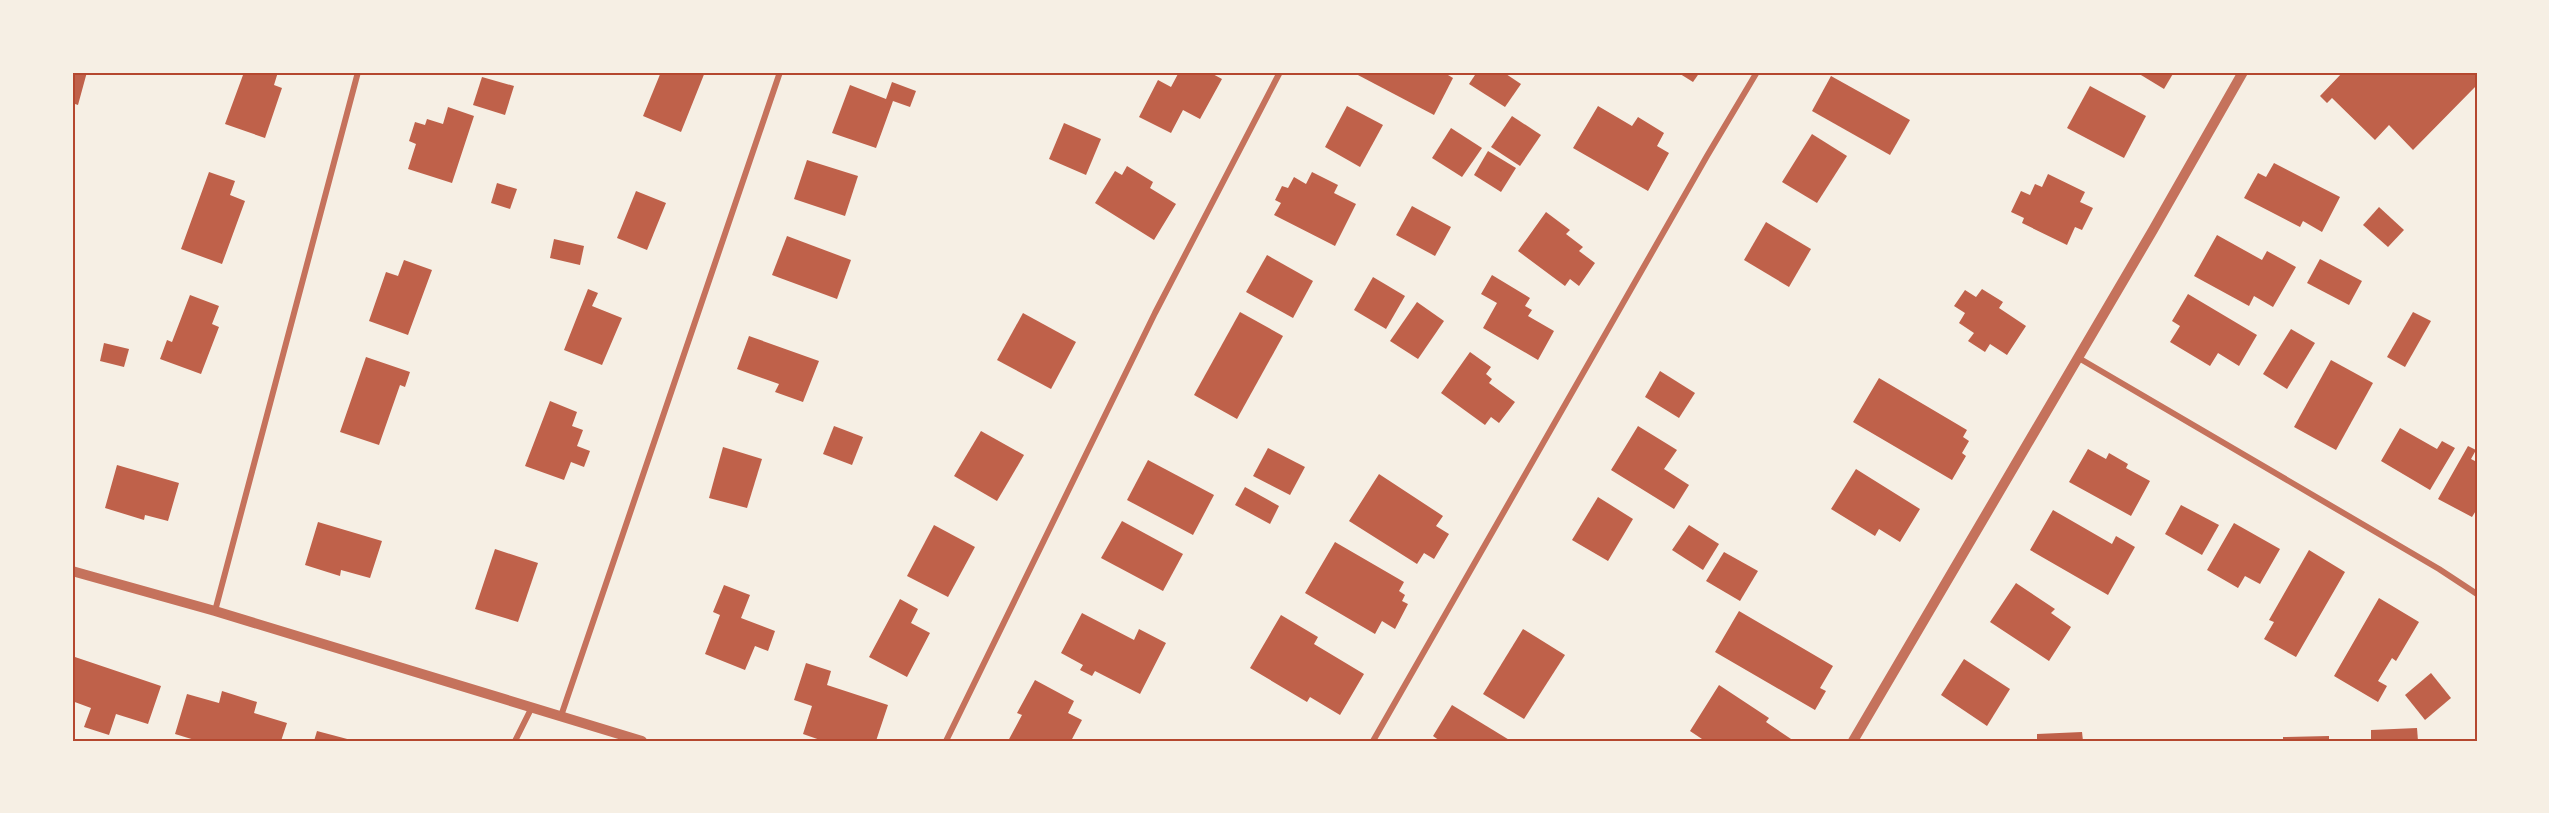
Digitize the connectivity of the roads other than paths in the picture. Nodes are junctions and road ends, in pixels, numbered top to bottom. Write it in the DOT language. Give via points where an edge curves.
graph roads {
  1 [pos="358,72"];
  2 [pos="780,72"];
  3 [pos="1280,72"];
  4 [pos="1757,72"];
  5 [pos="2242,72"];
  6 [pos="2077,357"];
  7 [pos="72,571"];
  8 [pos="2477,594"];
  9 [pos="215,610"];
  10 [pos="532,707"];
  11 [pos="561,716"];
  12 [pos="515,741"];
  13 [pos="642,741"];
  14 [pos="946,741"];
  15 [pos="1373,741"];
  16 [pos="1853,741"];
  1 -- 9 [label="street"];
  2 -- 11 [label="street"];
  3 -- 14 [label="street" via="1155,313"];
  4 -- 15 [label="street"];
  5 -- 6 [label="street"];
  6 -- 8 [label="street"];
  6 -- 16 [label="street"];
  7 -- 9 [label="street"];
  9 -- 10 [label="street"];
  10 -- 11 [label="street"];
  10 -- 12 [label="street"];
  11 -- 13 [label="street"];
}
